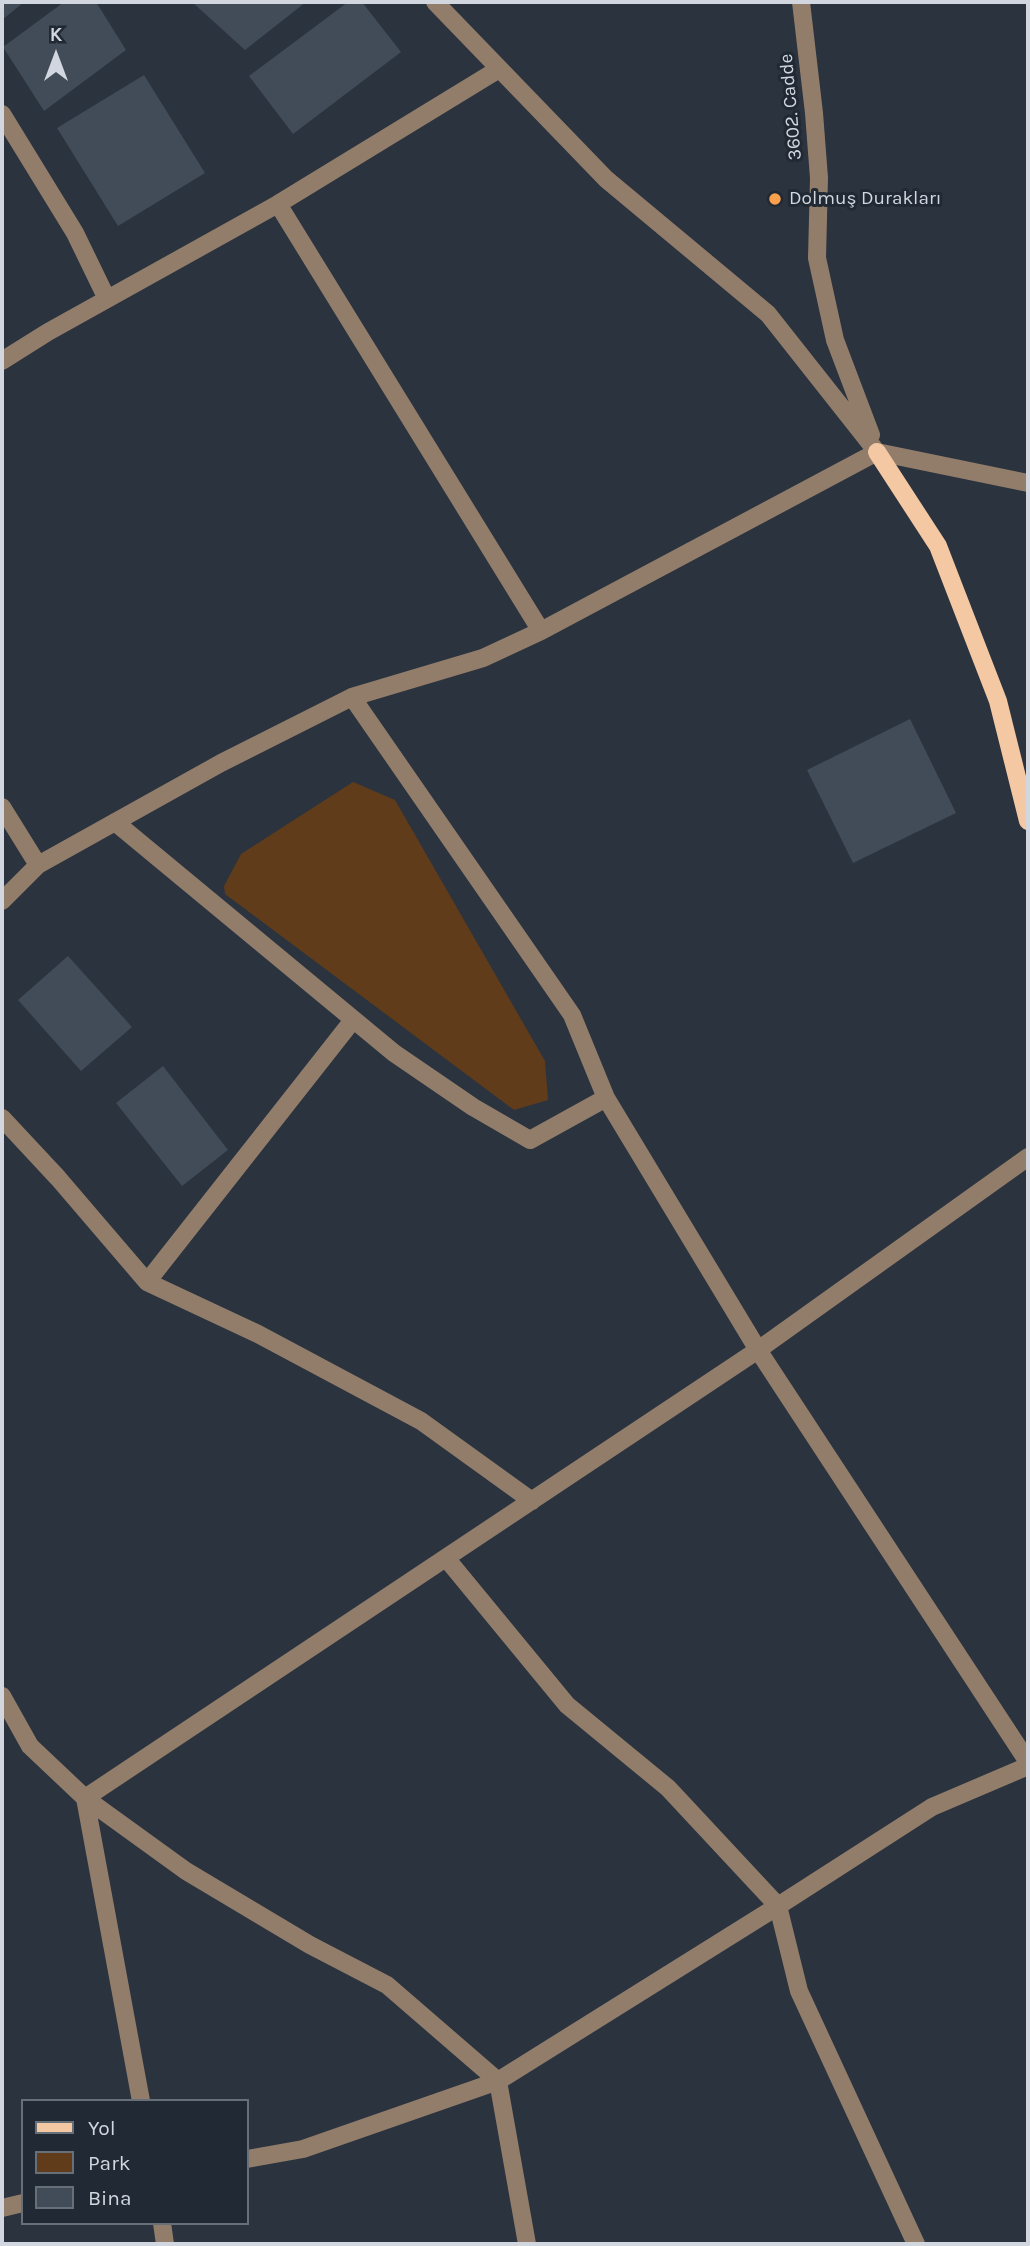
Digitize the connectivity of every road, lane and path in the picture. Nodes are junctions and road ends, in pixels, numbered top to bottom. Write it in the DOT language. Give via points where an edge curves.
graph roads {
  1 [pos="435,2"];
  2 [pos="801,2"];
  3 [pos="499,69"];
  4 [pos="2,114"];
  5 [pos="278,204"];
  6 [pos="107,299"];
  7 [pos="2,361"];
  8 [pos="877,452"];
  9 [pos="1028,482"];
  10 [pos="541,631"];
  11 [pos="352,697"];
  12 [pos="2,807"];
  13 [pos="1028,821"];
  14 [pos="116,822"];
  15 [pos="38,865"];
  16 [pos="2,901"];
  17 [pos="353,1020"];
  18 [pos="606,1098"];
  19 [pos="2,1118"];
  20 [pos="1028,1157"];
  21 [pos="147,1283"];
  22 [pos="758,1350"];
  23 [pos="532,1501"];
  24 [pos="446,1558"];
  25 [pos="2,1696"];
  26 [pos="1028,1764"];
  27 [pos="85,1798"];
  28 [pos="778,1906"];
  29 [pos="498,2081"];
  30 [pos="141,2099"];
  31 [pos="248,2159"];
  32 [pos="21,2203"];
  33 [pos="2,2208"];
  34 [pos="162,2225"];
  35 [pos="165,2244"];
  36 [pos="527,2244"];
  37 [pos="916,2244"];
  1 -- 3 [label="street"];
  2 -- 8 [label="street, 3602. Cadde" via="817,152 817,258 835,340"];
  3 -- 5 [label="street"];
  3 -- 8 [label="street" via="606,179 768,314"];
  4 -- 6 [label="street" via="75,233"];
  5 -- 6 [label="street"];
  5 -- 10 [label="street"];
  6 -- 7 [label="street"];
  8 -- 9 [label="street"];
  8 -- 10 [label="street"];
  8 -- 13 [label="main road" via="938,546 998,701"];
  10 -- 11 [label="street" via="484,658"];
  11 -- 14 [label="street"];
  11 -- 18 [label="street" via="572,1015"];
  12 -- 15 [label="street"];
  14 -- 15 [label="street"];
  14 -- 17 [label="street"];
  15 -- 16 [label="street"];
  17 -- 18 [label="street" via="473,1107 530,1140"];
  17 -- 21 [label="street"];
  18 -- 22 [label="street"];
  19 -- 21 [label="street"];
  20 -- 22 [label="street"];
  21 -- 23 [label="street" via="258,1334 421,1421"];
  22 -- 23 [label="street"];
  22 -- 26 [label="street"];
  23 -- 24 [label="street"];
  24 -- 27 [label="street"];
  24 -- 28 [label="street" via="566,1705 668,1787"];
  25 -- 27 [label="street" via="30,1746"];
  26 -- 28 [label="street" via="932,1807"];
  27 -- 29 [label="street" via="186,1871 387,1985"];
  27 -- 30 [label="street"];
  28 -- 29 [label="street"];
  28 -- 37 [label="street" via="799,1991"];
  29 -- 31 [label="street" via="303,2149"];
  29 -- 36 [label="street"];
  32 -- 33 [label="street"];
  34 -- 35 [label="street"];
}
